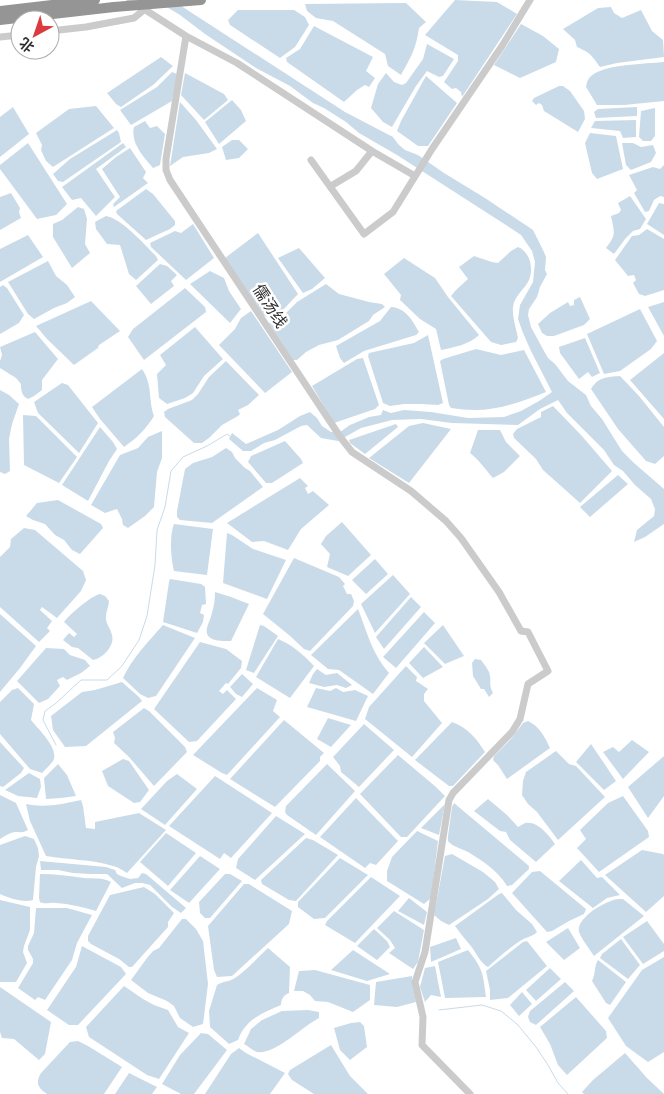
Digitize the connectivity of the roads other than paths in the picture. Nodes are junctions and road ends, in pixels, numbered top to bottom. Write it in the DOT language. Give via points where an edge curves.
graph roads {
  1 [pos="95,0"];
  2 [pos="130,0"];
  3 [pos="201,0"];
  4 [pos="206,0"];
  5 [pos="530,0"];
  6 [pos="145,10"];
  7 [pos="0,11"];
  8 [pos="0,20"];
  9 [pos="60,30"];
  10 [pos="186,36"];
  11 [pos="372,151"];
  12 [pos="311,160"];
  13 [pos="415,176"];
  14 [pos="331,186"];
  15 [pos="470,1094"];
  1 -- 7 [label="highway"];
  2 -- 6 [label="street"];
  3 -- 4 [label="highway"];
  3 -- 8 [label="highway, bridge"];
  5 -- 13 [label="street"];
  6 -- 9 [label="street" via="134,18"];
  6 -- 10 [label="street"];
  10 -- 11 [label="street" via="237,63"];
  10 -- 15 [label="street, 儒汤线" via="166,159 170,180 341,438 352,452 411,491 446,521 499,592 520,631 528,632 548,671 528,684 520,719 512,732 449,800 425,952 415,982 423,1017 422,1045"];
  11 -- 13 [label="street"];
  11 -- 14 [label="street" via="356,171"];
  12 -- 14 [label="street"];
  13 -- 14 [label="street" via="393,212 364,234"];
}
